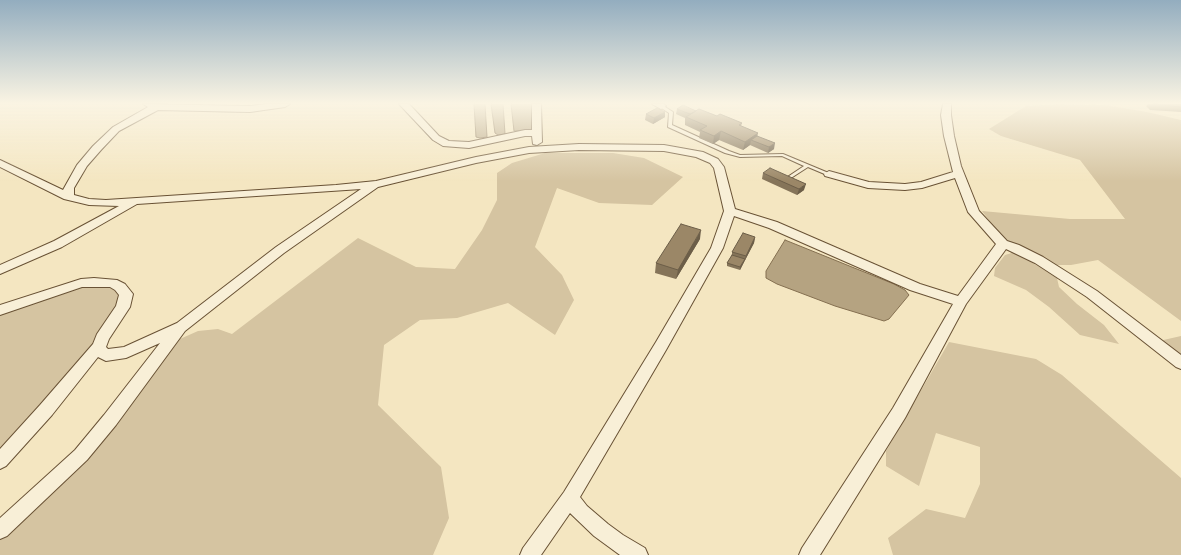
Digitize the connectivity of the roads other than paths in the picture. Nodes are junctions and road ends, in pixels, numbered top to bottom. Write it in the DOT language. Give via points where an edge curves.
graph roads {
  1 [pos="115,130"];
  2 [pos="428,130"];
  3 [pos="538,130"];
  4 [pos="679,130"];
  5 [pos="947,130"];
  6 [pos="538,133"];
  7 [pos="537,149"];
  8 [pos="0,163"];
  9 [pos="807,166"];
  10 [pos="829,174"];
  11 [pos="958,174"];
  12 [pos="791,177"];
  13 [pos="376,184"];
  14 [pos="68,197"];
  15 [pos="135,202"];
  16 [pos="730,211"];
  17 [pos="1003,244"];
  18 [pos="0,270"];
  19 [pos="961,302"];
  20 [pos="0,310"];
  21 [pos="182,327"];
  22 [pos="99,347"];
  23 [pos="1181,363"];
  24 [pos="0,461"];
  25 [pos="570,498"];
  26 [pos="0,530"];
  27 [pos="530,555"];
  28 [pos="638,555"];
  29 [pos="808,555"];
  1 -- 14 [label="street" via="78,171 69,188"];
  2 -- 6 [label="street" via="447,144 469,145 514,135"];
  3 -- 6 [label="street"];
  4 -- 9 [label="lane" via="740,156 777,154"];
  5 -- 11 [label="street"];
  6 -- 7 [label="street"];
  7 -- 13 [label="street" via="476,160"];
  7 -- 16 [label="street" via="636,147 699,154 714,161 719,167"];
  8 -- 14 [label="street"];
  9 -- 10 [label="lane"];
  9 -- 12 [label="lane"];
  10 -- 11 [label="street" via="868,185 905,187 922,185"];
  11 -- 17 [label="street" via="974,212"];
  13 -- 15 [label="street"];
  13 -- 21 [label="street" via="280,250"];
  14 -- 15 [label="street" via="89,202"];
  15 -- 18 [label="street" via="58,244"];
  16 -- 19 [label="street" via="773,225 915,287"];
  16 -- 25 [label="street" via="717,248"];
  17 -- 19 [label="street"];
  17 -- 23 [label="street" via="1039,260 1092,294"];
  19 -- 29 [label="street" via="899,413"];
  20 -- 22 [label="street" via="81,284 112,283 126,294 123,307 102,338"];
  21 -- 22 [label="street" via="126,352 106,355"];
  21 -- 26 [label="street" via="81,455"];
  22 -- 24 [label="street"];
  25 -- 27 [label="street"];
  25 -- 28 [label="street" via="581,512 606,534"];
}
